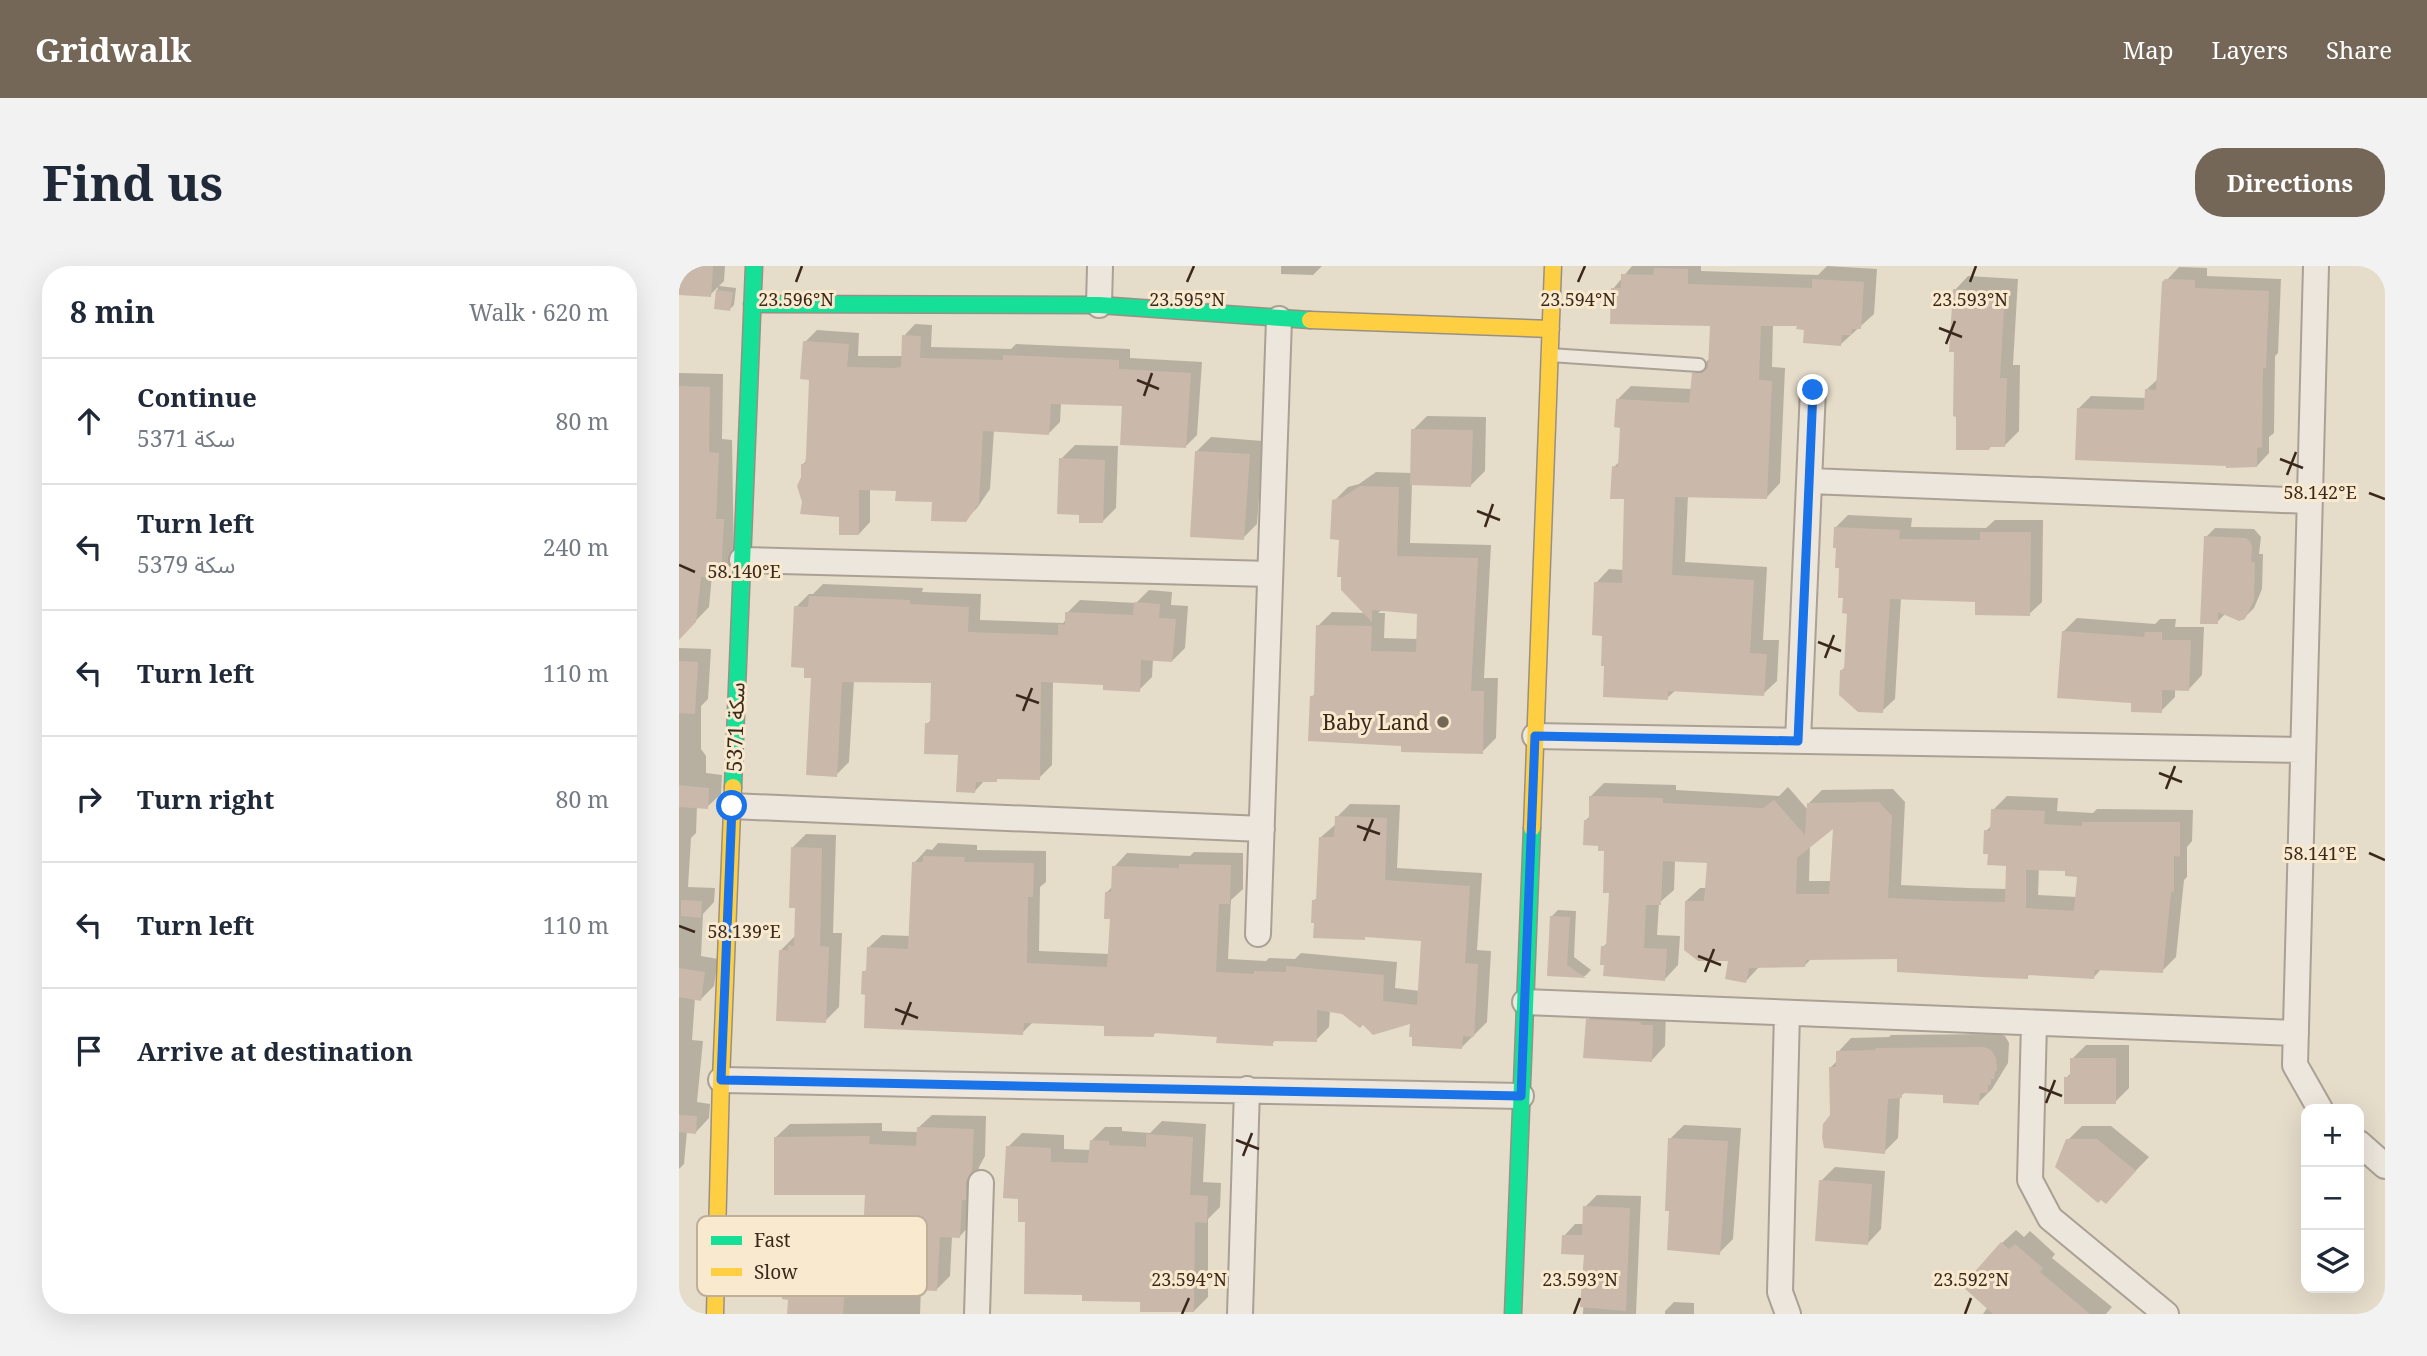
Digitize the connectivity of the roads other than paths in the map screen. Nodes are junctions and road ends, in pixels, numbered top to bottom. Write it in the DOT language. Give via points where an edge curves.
graph roads {
  1 [pos="754,266"];
  2 [pos="1100,266"];
  3 [pos="1553,266"];
  4 [pos="2316,266"];
  5 [pos="753,304"];
  6 [pos="1098,305"];
  7 [pos="1279,319"];
  8 [pos="1551,329"];
  9 [pos="1550,355"];
  10 [pos="1699,365"];
  11 [pos="1813,390"];
  12 [pos="1810,481"];
  13 [pos="2310,501"];
  14 [pos="742,560"];
  15 [pos="1270,574"];
  16 [pos="1535,736"];
  17 [pos="1798,741"];
  18 [pos="2303,750"];
  19 [pos="732,806"];
  20 [pos="1262,830"];
  21 [pos="1258,934"];
  22 [pos="1525,1002"];
  23 [pos="1787,1013"];
  24 [pos="2034,1023"];
  25 [pos="2296,1033"];
  26 [pos="721,1080"];
  27 [pos="1247,1089"];
  28 [pos="1521,1096"];
  29 [pos="2317,1104"];
  30 [pos="2364,1147"];
  31 [pos="2385,1166"];
  32 [pos="981,1183"];
  33 [pos="718,1216"];
  34 [pos="715,1296"];
  35 [pos="715,1314"];
  36 [pos="977,1314"];
  37 [pos="1240,1314"];
  38 [pos="1513,1314"];
  39 [pos="1788,1314"];
  40 [pos="2166,1314"];
  1 -- 5 [label="street, سكة 5371"];
  2 -- 6 [label="street"];
  3 -- 8 [label="street"];
  4 -- 13 [label="street"];
  5 -- 6 [label="street"];
  5 -- 14 [label="street, سكة 5371"];
  6 -- 7 [label="street"];
  7 -- 8 [label="street"];
  7 -- 15 [label="street"];
  8 -- 9 [label="street"];
  9 -- 10 [label="lane"];
  9 -- 16 [label="street"];
  11 -- 12 [label="street"];
  12 -- 13 [label="street"];
  12 -- 17 [label="street"];
  13 -- 18 [label="street"];
  14 -- 15 [label="street"];
  14 -- 19 [label="street, سكة 5371"];
  15 -- 20 [label="street"];
  16 -- 17 [label="street"];
  16 -- 22 [label="street"];
  17 -- 18 [label="street"];
  18 -- 25 [label="street"];
  19 -- 20 [label="street"];
  19 -- 26 [label="street, سكة 5371"];
  20 -- 21 [label="street"];
  22 -- 23 [label="street"];
  22 -- 28 [label="street"];
  23 -- 24 [label="street"];
  23 -- 39 [label="street" via="1780,1292"];
  24 -- 25 [label="street"];
  24 -- 40 [label="street" via="2030,1180 2050,1218"];
  25 -- 29 [label="street" via="2295,1065"];
  26 -- 27 [label="street"];
  26 -- 33 [label="street, سكة 5371"];
  27 -- 28 [label="street"];
  27 -- 37 [label="street"];
  28 -- 38 [label="street"];
  30 -- 31 [label="street"];
  32 -- 36 [label="street"];
  34 -- 35 [label="street, سكة 5371"];
}
